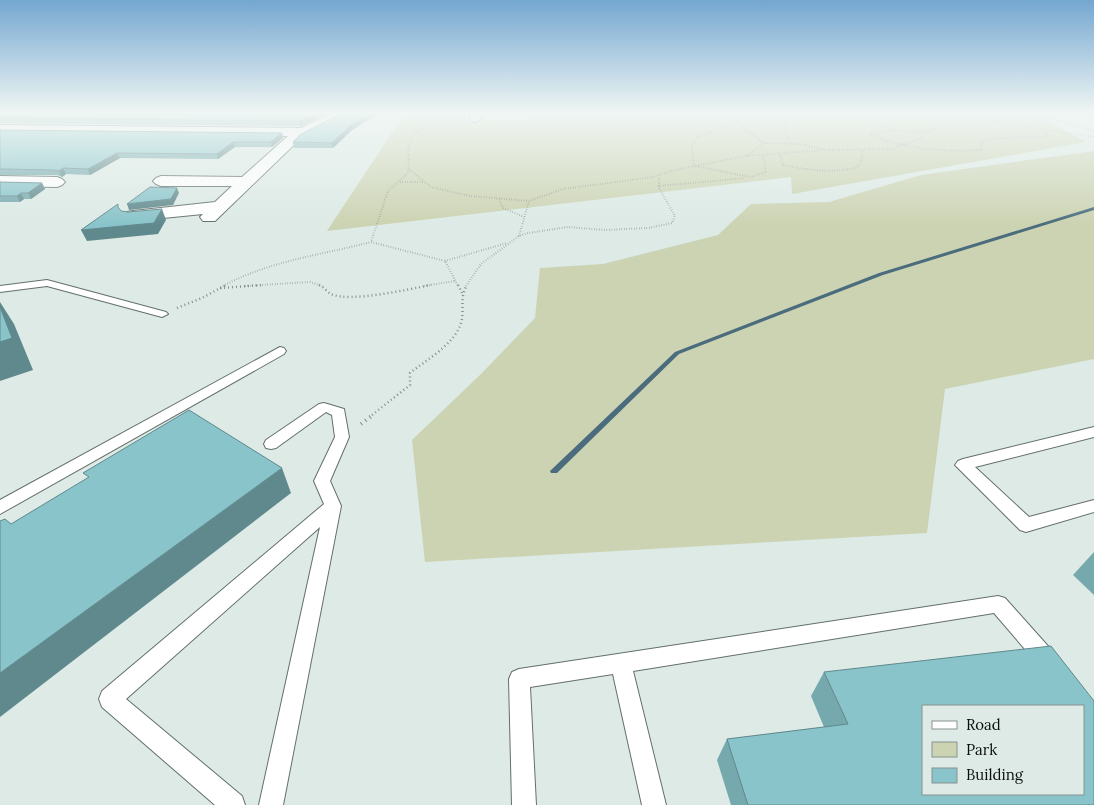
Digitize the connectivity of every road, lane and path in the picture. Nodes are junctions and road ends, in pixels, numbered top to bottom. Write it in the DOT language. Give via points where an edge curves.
graph roads {
  1 [pos="861,150"];
  2 [pos="280,151"];
  3 [pos="408,151"];
  4 [pos="692,151"];
  5 [pos="753,151"];
  6 [pos="821,151"];
  7 [pos="763,155"];
  8 [pos="780,155"];
  9 [pos="745,156"];
  10 [pos="694,166"];
  11 [pos="409,169"];
  12 [pos="659,177"];
  13 [pos="751,178"];
  14 [pos="0,181"];
  15 [pos="161,181"];
  16 [pos="57,182"];
  17 [pos="245,182"];
  18 [pos="400,182"];
  19 [pos="424,182"];
  20 [pos="658,186"];
  21 [pos="498,199"];
  22 [pos="529,201"];
  23 [pos="133,216"];
  24 [pos="524,217"];
  25 [pos="519,236"];
  26 [pos="371,242"];
  27 [pos="510,242"];
  28 [pos="445,261"];
  29 [pos="455,281"];
  30 [pos="220,288"];
  31 [pos="0,289"];
  32 [pos="462,293"];
  33 [pos="162,314"];
  34 [pos="280,352"];
  35 [pos="1094,432"];
  36 [pos="342,437"];
  37 [pos="270,444"];
  38 [pos="333,506"];
  39 [pos="1094,506"];
  40 [pos="0,508"];
  41 [pos="621,663"];
  42 [pos="1062,677"];
  43 [pos="233,805"];
  44 [pos="271,805"];
  45 [pos="524,805"];
  46 [pos="654,805"];
  1 -- 8 [label="path" via="863,155 858,167 847,171 783,165"];
  2 -- 17 [label="street"];
  3 -- 11 [label="path"];
  4 -- 10 [label="path"];
  5 -- 9 [label="path"];
  6 -- 8 [label="path"];
  7 -- 8 [label="path"];
  7 -- 9 [label="path"];
  7 -- 13 [label="path" via="766,172"];
  9 -- 10 [label="path"];
  10 -- 12 [label="path"];
  10 -- 13 [label="path"];
  11 -- 18 [label="path"];
  11 -- 19 [label="path"];
  12 -- 20 [label="path"];
  12 -- 22 [label="path" via="570,188"];
  13 -- 20 [label="path"];
  14 -- 16 [label="street"];
  15 -- 17 [label="street"];
  17 -- 23 [label="street" via="214,212"];
  18 -- 19 [label="path"];
  18 -- 26 [label="path" via="389,190"];
  19 -- 21 [label="path" via="430,187"];
  20 -- 25 [label="path" via="675,216 672,224 604,230 568,227"];
  21 -- 22 [label="path"];
  21 -- 24 [label="path" via="503,208"];
  22 -- 24 [label="path"];
  24 -- 25 [label="path"];
  25 -- 27 [label="path"];
  26 -- 28 [label="path"];
  26 -- 30 [label="path" via="260,269"];
  27 -- 28 [label="path"];
  27 -- 32 [label="path" via="481,264"];
  28 -- 29 [label="path"];
  29 -- 30 [label="path" via="342,298 310,282"];
  29 -- 32 [label="path"];
  30 -- 33 [label="path"];
  31 -- 33 [label="lane" via="48,283"];
  32 -- 36 [label="path" via="461,323 452,339 410,373 410,385"];
  34 -- 40 [label="lane"];
  35 -- 39 [label="lane" via="963,465 1026,525"];
  36 -- 37 [label="lane" via="339,412 324,408"];
  36 -- 38 [label="lane" via="322,481"];
  38 -- 43 [label="lane" via="110,699"];
  38 -- 44 [label="lane"];
  41 -- 42 [label="lane" via="998,604"];
  41 -- 45 [label="lane" via="519,679"];
  41 -- 46 [label="lane"];
}
